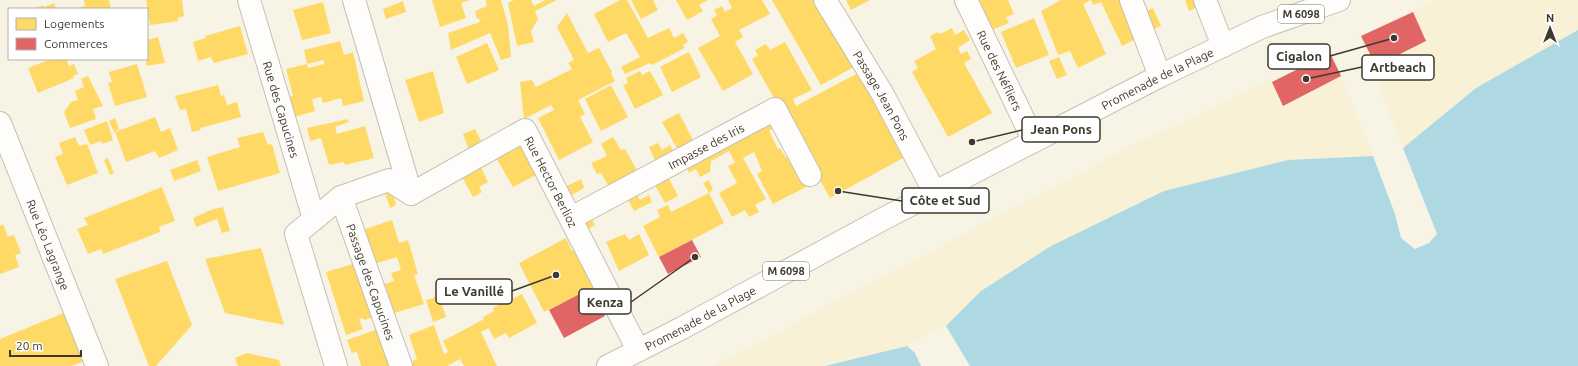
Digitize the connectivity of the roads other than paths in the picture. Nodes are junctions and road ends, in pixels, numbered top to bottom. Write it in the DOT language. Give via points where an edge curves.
graph roads {
  1 [pos="249,0"];
  2 [pos="354,0"];
  3 [pos="825,0"];
  4 [pos="966,0"];
  5 [pos="1131,0"];
  6 [pos="1205,0"];
  7 [pos="1296,0"];
  8 [pos="1339,0"];
  9 [pos="1262,27"];
  10 [pos="1223,46"];
  11 [pos="1160,76"];
  12 [pos="0,123"];
  13 [pos="1034,141"];
  14 [pos="810,175"];
  15 [pos="935,193"];
  16 [pos="411,194"];
  17 [pos="341,197"];
  18 [pos="571,218"];
  19 [pos="314,219"];
  20 [pos="638,350"];
  21 [pos="97,366"];
  22 [pos="336,366"];
  23 [pos="401,366"];
  24 [pos="608,366"];
  1 -- 19 [label="street, Rue des Capucines"];
  2 -- 16 [label="street"];
  3 -- 15 [label="street, Passage Jean Pons" via="882,93"];
  4 -- 13 [label="street, Rue des Néfliers"];
  5 -- 11 [label="street"];
  6 -- 10 [label="street"];
  7 -- 9 [label="street, Promenade de la Plage / M 6098"];
  8 -- 9 [label="street, Promenade de la Plage / M 6098"];
  9 -- 10 [label="street, Promenade de la Plage / M 6098"];
  10 -- 11 [label="street, Promenade de la Plage / M 6098"];
  11 -- 13 [label="street, Promenade de la Plage / M 6098"];
  12 -- 21 [label="street, Rue Léo Lagrange"];
  13 -- 15 [label="street, Promenade de la Plage / M 6098"];
  14 -- 18 [label="street, Impasse des Iris" via="775,110"];
  15 -- 20 [label="street, Promenade de la Plage / M 6098"];
  16 -- 17 [label="street" via="389,180"];
  16 -- 18 [label="street, Rue Hector Berlioz" via="525,130"];
  17 -- 19 [label="street"];
  17 -- 23 [label="street, Passage des Capucines"];
  18 -- 20 [label="street, Rue Hector Berlioz"];
  19 -- 22 [label="street" via="296,234"];
  20 -- 24 [label="street, Promenade de la Plage / M 6098"];
}
